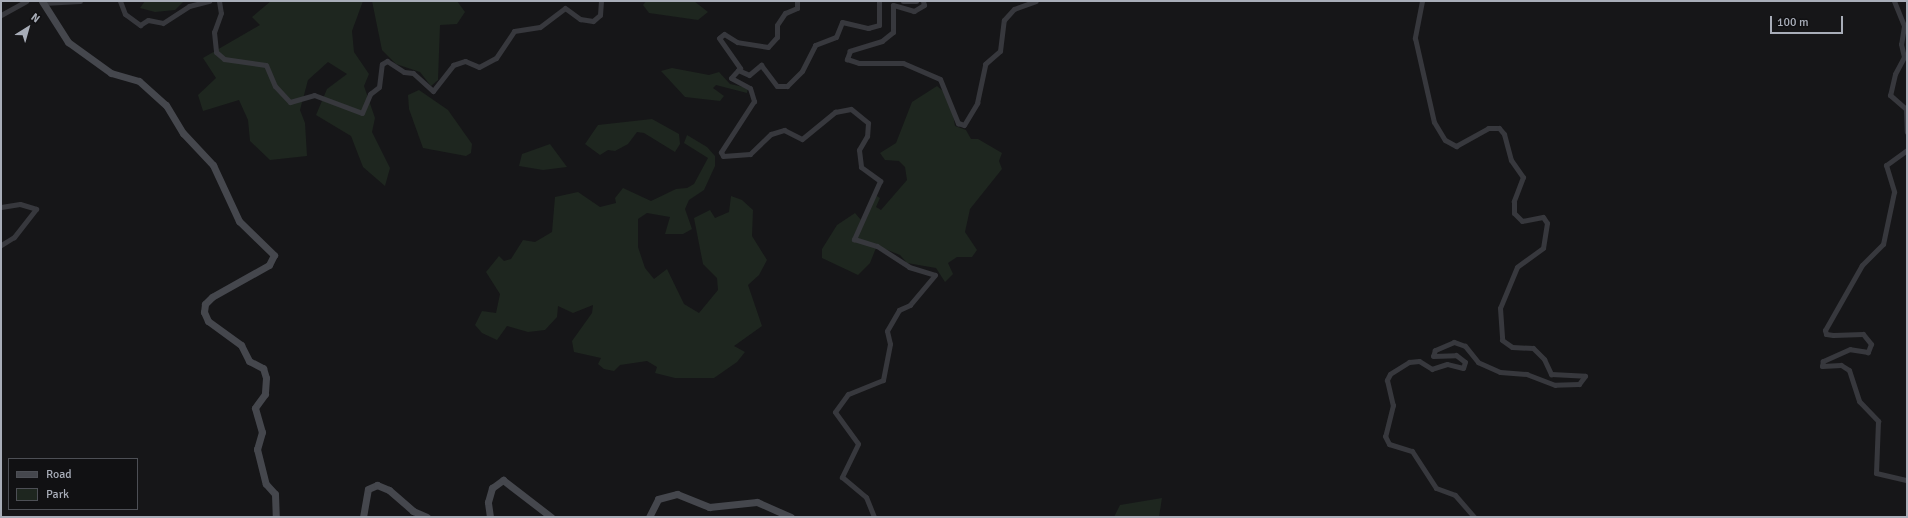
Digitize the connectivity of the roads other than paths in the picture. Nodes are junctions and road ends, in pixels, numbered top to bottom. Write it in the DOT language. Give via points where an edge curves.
graph roads {
  1 [pos="26,1"];
  2 [pos="80,1"];
  3 [pos="120,1"];
  4 [pos="208,1"];
  5 [pos="219,1"];
  6 [pos="601,1"];
  7 [pos="797,1"];
  8 [pos="879,1"];
  9 [pos="904,1"];
  10 [pos="916,1"];
  11 [pos="923,1"];
  12 [pos="1036,1"];
  13 [pos="1422,1"];
  14 [pos="1894,1"];
  15 [pos="43,2"];
  16 [pos="1,15"];
  17 [pos="738,70"];
  18 [pos="1907,132"];
  19 [pos="1907,150"];
  20 [pos="1,207"];
  21 [pos="1,245"];
  22 [pos="1907,480"];
  23 [pos="276,517"];
  24 [pos="363,517"];
  25 [pos="427,517"];
  26 [pos="490,517"];
  27 [pos="551,517"];
  28 [pos="649,517"];
  29 [pos="791,517"];
  30 [pos="874,517"];
  31 [pos="1474,517"];
  1 -- 16 [label="street"];
  2 -- 15 [label="street"];
  3 -- 4 [label="street" via="125,14 140,25 148,20 163,23 189,6"];
  5 -- 6 [label="street" via="221,13 214,32 216,52 224,59 266,65 275,86 290,102 314,95 362,113 370,94 379,87 382,64 387,61 404,72 413,73 433,91 453,65 465,61 479,67 496,58 514,31 540,27 565,8 580,19 593,21 600,15"];
  7 -- 17 [label="street" via="797,8 785,13 778,25 777,37 768,47 737,42 724,34 719,38 740,68"];
  8 -- 17 [label="street" via="879,25 868,28 842,22 836,37 815,45 802,71 787,86 777,86 761,65 749,75"];
  9 -- 10 [label="street"];
  11 -- 12 [label="street" via="924,5 914,11 893,5 893,32 882,40 850,51 847,59 859,63 904,63 940,79 958,123 964,125 977,104 985,64 1000,51 1004,20 1014,9"];
  13 -- 31 [label="street" via="1415,38 1434,122 1445,140 1456,146 1488,128 1500,128 1511,160 1523,177 1514,201 1514,213 1522,221 1542,217 1547,223 1543,248 1517,267 1500,308 1502,340 1512,347 1533,348 1544,359 1551,374 1584,376 1579,384 1555,385 1527,374 1500,372 1478,362 1466,346 1454,342 1435,350 1433,356 1456,355 1465,362 1463,368 1447,364 1432,369 1419,361 1409,362 1390,374 1387,380 1394,405 1385,436 1389,444 1412,452 1436,488 1455,495"];
  14 -- 18 [label="street" via="1904,26 1901,44 1904,57 1895,74 1890,95 1906,109"];
  15 -- 23 [label="street" via="68,42 112,73 139,81 166,105 183,133 213,165 239,221 274,255 269,265 212,297 204,312 208,321 241,345 250,361 262,368 266,378 265,394 255,408 262,432 257,449 266,484 275,494"];
  17 -- 30 [label="street" via="731,78 750,88 754,100 721,152 724,156 750,154 771,134 784,130 802,139 835,112 851,109 868,123 867,136 859,150 861,167 880,182 854,239 877,246 909,267 935,275 910,305 899,310 887,331 890,344 883,380 848,394 835,412 858,444 842,476 866,497"];
  19 -- 22 [label="street" via="1886,165 1894,192 1883,244 1862,265 1825,330 1826,334 1833,335 1863,334 1871,344 1868,352 1850,350 1823,361 1822,366 1841,365 1849,370 1859,401 1878,421 1876,473"];
  20 -- 21 [label="street" via="20,204 36,210 14,237"];
  24 -- 25 [label="street" via="368,489 377,485 389,490 413,511"];
  26 -- 27 [label="street" via="492,488 503,480"];
  28 -- 29 [label="street" via="658,499 677,494 708,507 757,502"];
}
